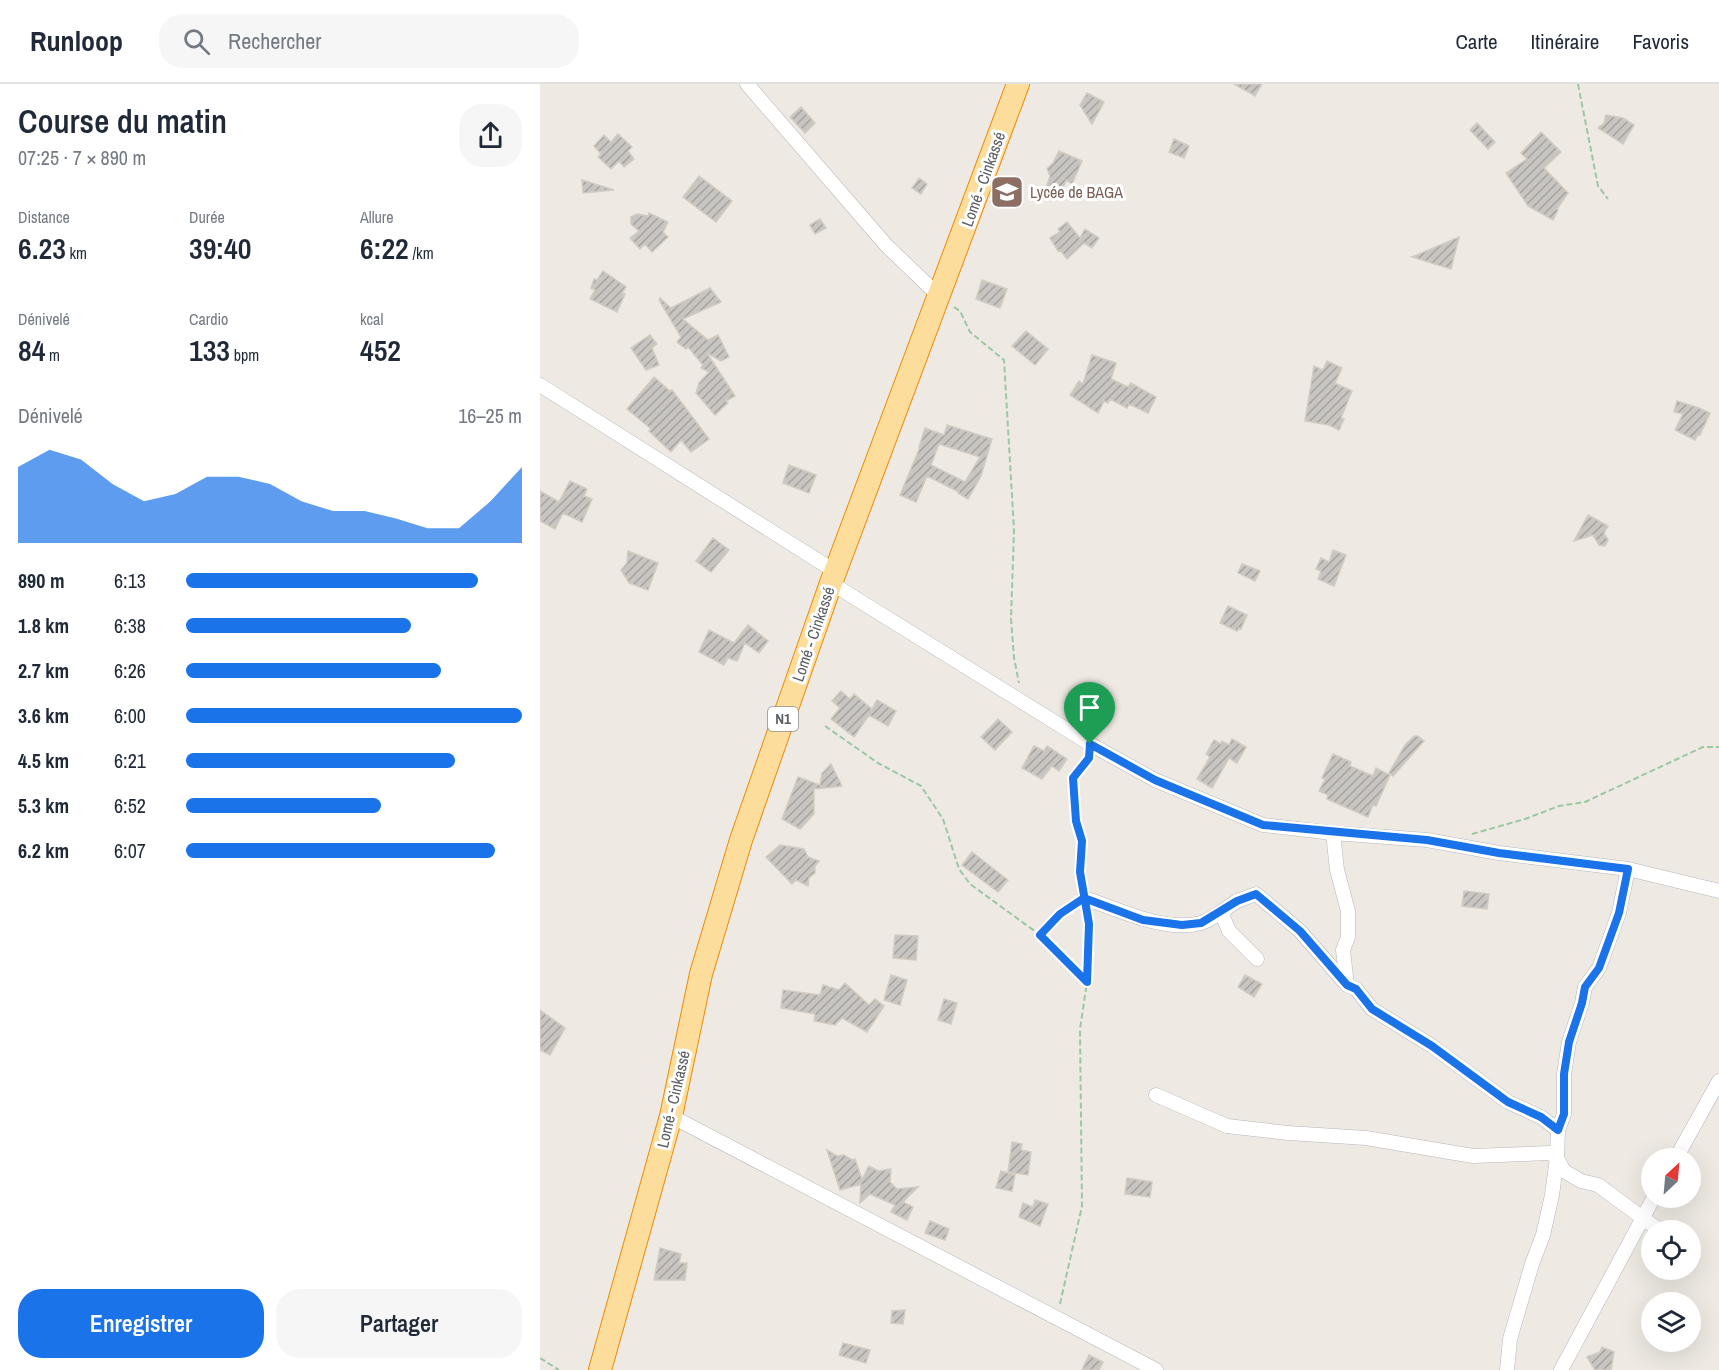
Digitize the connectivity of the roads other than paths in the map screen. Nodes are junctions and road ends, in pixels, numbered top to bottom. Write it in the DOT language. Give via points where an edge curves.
graph roads {
  1 [pos="747,84"];
  2 [pos="1018,84"];
  3 [pos="939,296"];
  4 [pos="540,385"];
  5 [pos="833,578"];
  6 [pos="1333,833"];
  7 [pos="1628,869"];
  8 [pos="1719,891"];
  9 [pos="1084,898"];
  10 [pos="1221,912"];
  11 [pos="1257,959"];
  12 [pos="1347,985"];
  13 [pos="1719,1081"];
  14 [pos="1156,1095"];
  15 [pos="671,1116"];
  16 [pos="1558,1130"];
  17 [pos="1682,1148"];
  18 [pos="1557,1158"];
  19 [pos="1647,1208"];
  20 [pos="1642,1217"];
  21 [pos="1646,1220"];
  22 [pos="600,1370"];
  23 [pos="1156,1370"];
  24 [pos="1507,1370"];
  25 [pos="1561,1370"];
  1 -- 3 [label="street" via="886,245"];
  2 -- 3 [label="highway, Lomé - Cinkassé / N1"];
  3 -- 5 [label="highway, Lomé - Cinkassé / N1"];
  4 -- 5 [label="street"];
  5 -- 6 [label="street" via="1024,704 1155,780 1263,825"];
  5 -- 15 [label="highway, Lomé - Cinkassé / N1" via="720,909 701,974"];
  6 -- 7 [label="street" via="1427,840"];
  6 -- 12 [label="street" via="1337,870 1348,911 1348,937 1343,950"];
  7 -- 8 [label="street"];
  7 -- 16 [label="street" via="1619,913 1599,968 1585,987 1569,1042 1564,1114"];
  9 -- 10 [label="street" via="1143,920 1182,925 1201,923"];
  10 -- 11 [label="street" via="1229,931"];
  10 -- 12 [label="street" via="1256,894 1300,931"];
  12 -- 16 [label="street" via="1356,989 1372,1009 1432,1046 1508,1102 1541,1117"];
  13 -- 17 [label="street"];
  14 -- 18 [label="street" via="1227,1126 1366,1138 1473,1156 1550,1153"];
  15 -- 22 [label="highway, Lomé - Cinkassé / N1"];
  15 -- 23 [label="street"];
  16 -- 18 [label="street"];
  18 -- 20 [label="street" via="1564,1170 1581,1181 1598,1185"];
  18 -- 24 [label="street" via="1543,1234 1510,1339"];
  19 -- 20 [label="street"];
  20 -- 21 [label="street"];
  20 -- 25 [label="street"];
}
